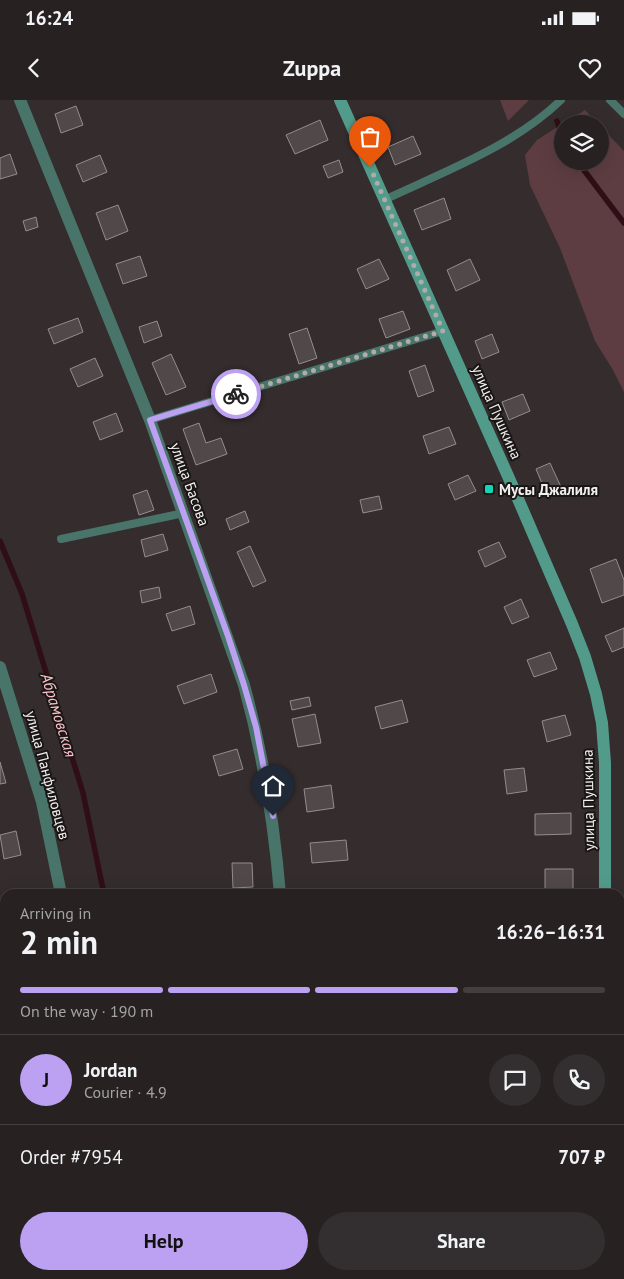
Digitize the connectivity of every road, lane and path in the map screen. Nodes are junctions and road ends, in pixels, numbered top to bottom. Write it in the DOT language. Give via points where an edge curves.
graph roads {
  1 [pos="20,100"];
  2 [pos="340,100"];
  3 [pos="561,100"];
  4 [pos="610,100"];
  5 [pos="624,114"];
  6 [pos="384,200"];
  7 [pos="443,331"];
  8 [pos="150,420"];
  9 [pos="184,512"];
  10 [pos="62,539"];
  11 [pos="0,667"];
  12 [pos="60,889"];
  13 [pos="280,889"];
  14 [pos="605,889"];
  1 -- 8 [label="street, улица Басова"];
  2 -- 6 [label="street, улица Пушкина"];
  3 -- 6 [label="lane" via="513,136"];
  4 -- 5 [label="lane"];
  6 -- 7 [label="street, улица Пушкина"];
  7 -- 8 [label="lane"];
  7 -- 14 [label="street, улица Пушкина" via="572,624 596,694 605,763"];
  8 -- 9 [label="street, улица Басова"];
  9 -- 10 [label="lane"];
  9 -- 13 [label="street, улица Басова" via="256,727 273,816"];
  11 -- 12 [label="street, улица Панфиловцев" via="42,802"];
}
